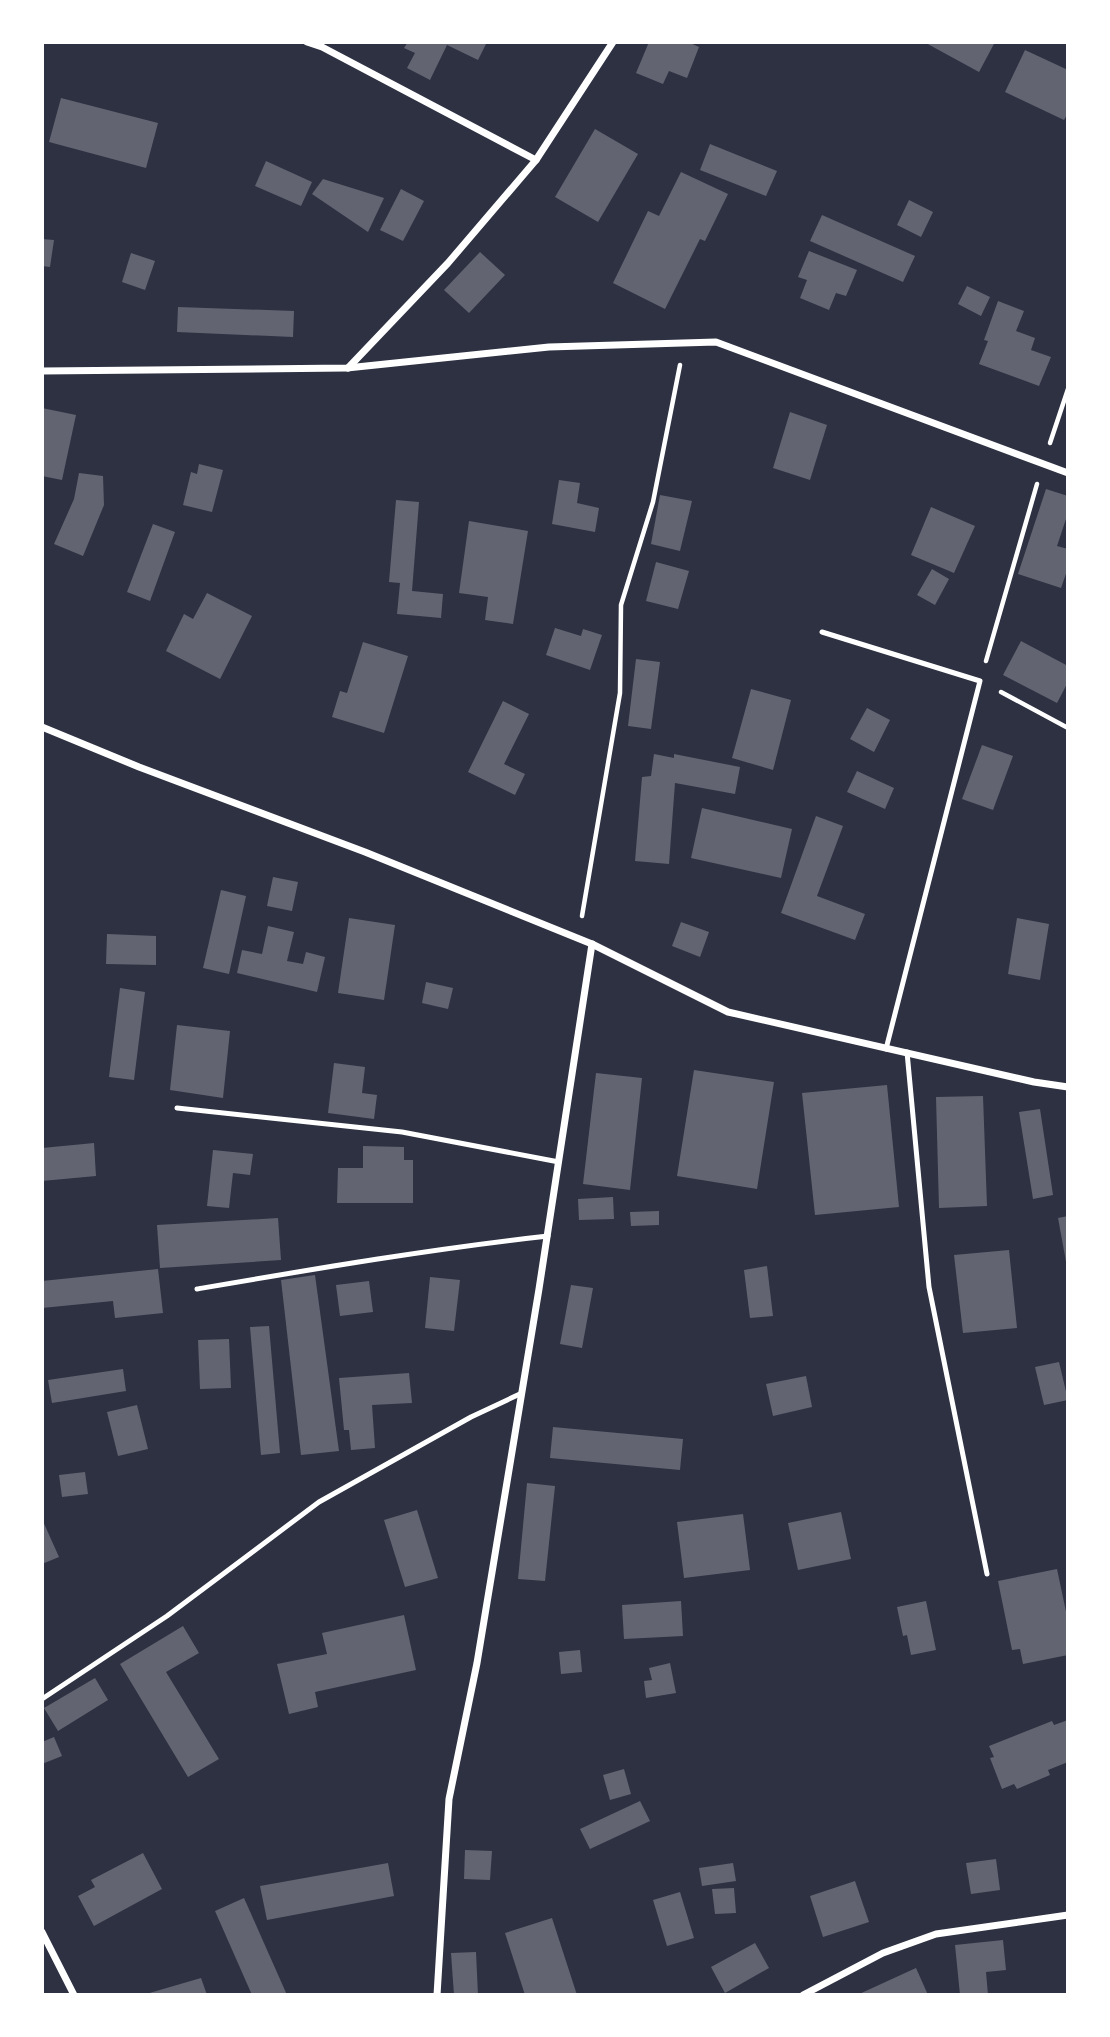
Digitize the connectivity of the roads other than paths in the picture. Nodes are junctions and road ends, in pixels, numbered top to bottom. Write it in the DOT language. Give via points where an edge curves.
graph roads {
  1 [pos="307,42"];
  2 [pos="612,42"];
  3 [pos="536,160"];
  4 [pos="347,368"];
  5 [pos="42,371"];
  6 [pos="1068,473"];
  7 [pos="822,632"];
  8 [pos="42,727"];
  9 [pos="592,944"];
  10 [pos="886,1049"];
  11 [pos="907,1052"];
  12 [pos="1068,1087"];
  13 [pos="177,1108"];
  14 [pos="559,1162"];
  15 [pos="548,1236"];
  16 [pos="197,1289"];
  17 [pos="522,1392"];
  18 [pos="987,1574"];
  19 [pos="42,1699"];
  20 [pos="1068,1915"];
  21 [pos="42,1932"];
  22 [pos="74,1995"];
  23 [pos="437,1995"];
  24 [pos="803,1995"];
  1 -- 3 [label="street"];
  2 -- 3 [label="street"];
  3 -- 4 [label="street" via="448,263"];
  4 -- 5 [label="street"];
  4 -- 6 [label="street" via="549,347 716,342"];
  7 -- 10 [label="lane" via="980,681"];
  8 -- 9 [label="street"];
  9 -- 10 [label="street" via="728,1012"];
  9 -- 14 [label="street"];
  10 -- 11 [label="street"];
  11 -- 12 [label="street"];
  11 -- 18 [label="lane" via="929,1287"];
  13 -- 14 [label="lane" via="402,1132"];
  14 -- 15 [label="street"];
  15 -- 16 [label="lane" via="385,1257"];
  15 -- 17 [label="street"];
  17 -- 19 [label="lane" via="319,1502 167,1616"];
  17 -- 23 [label="street" via="477,1663 449,1799"];
  20 -- 24 [label="street" via="936,1934 883,1953"];
  21 -- 22 [label="street"];
}
